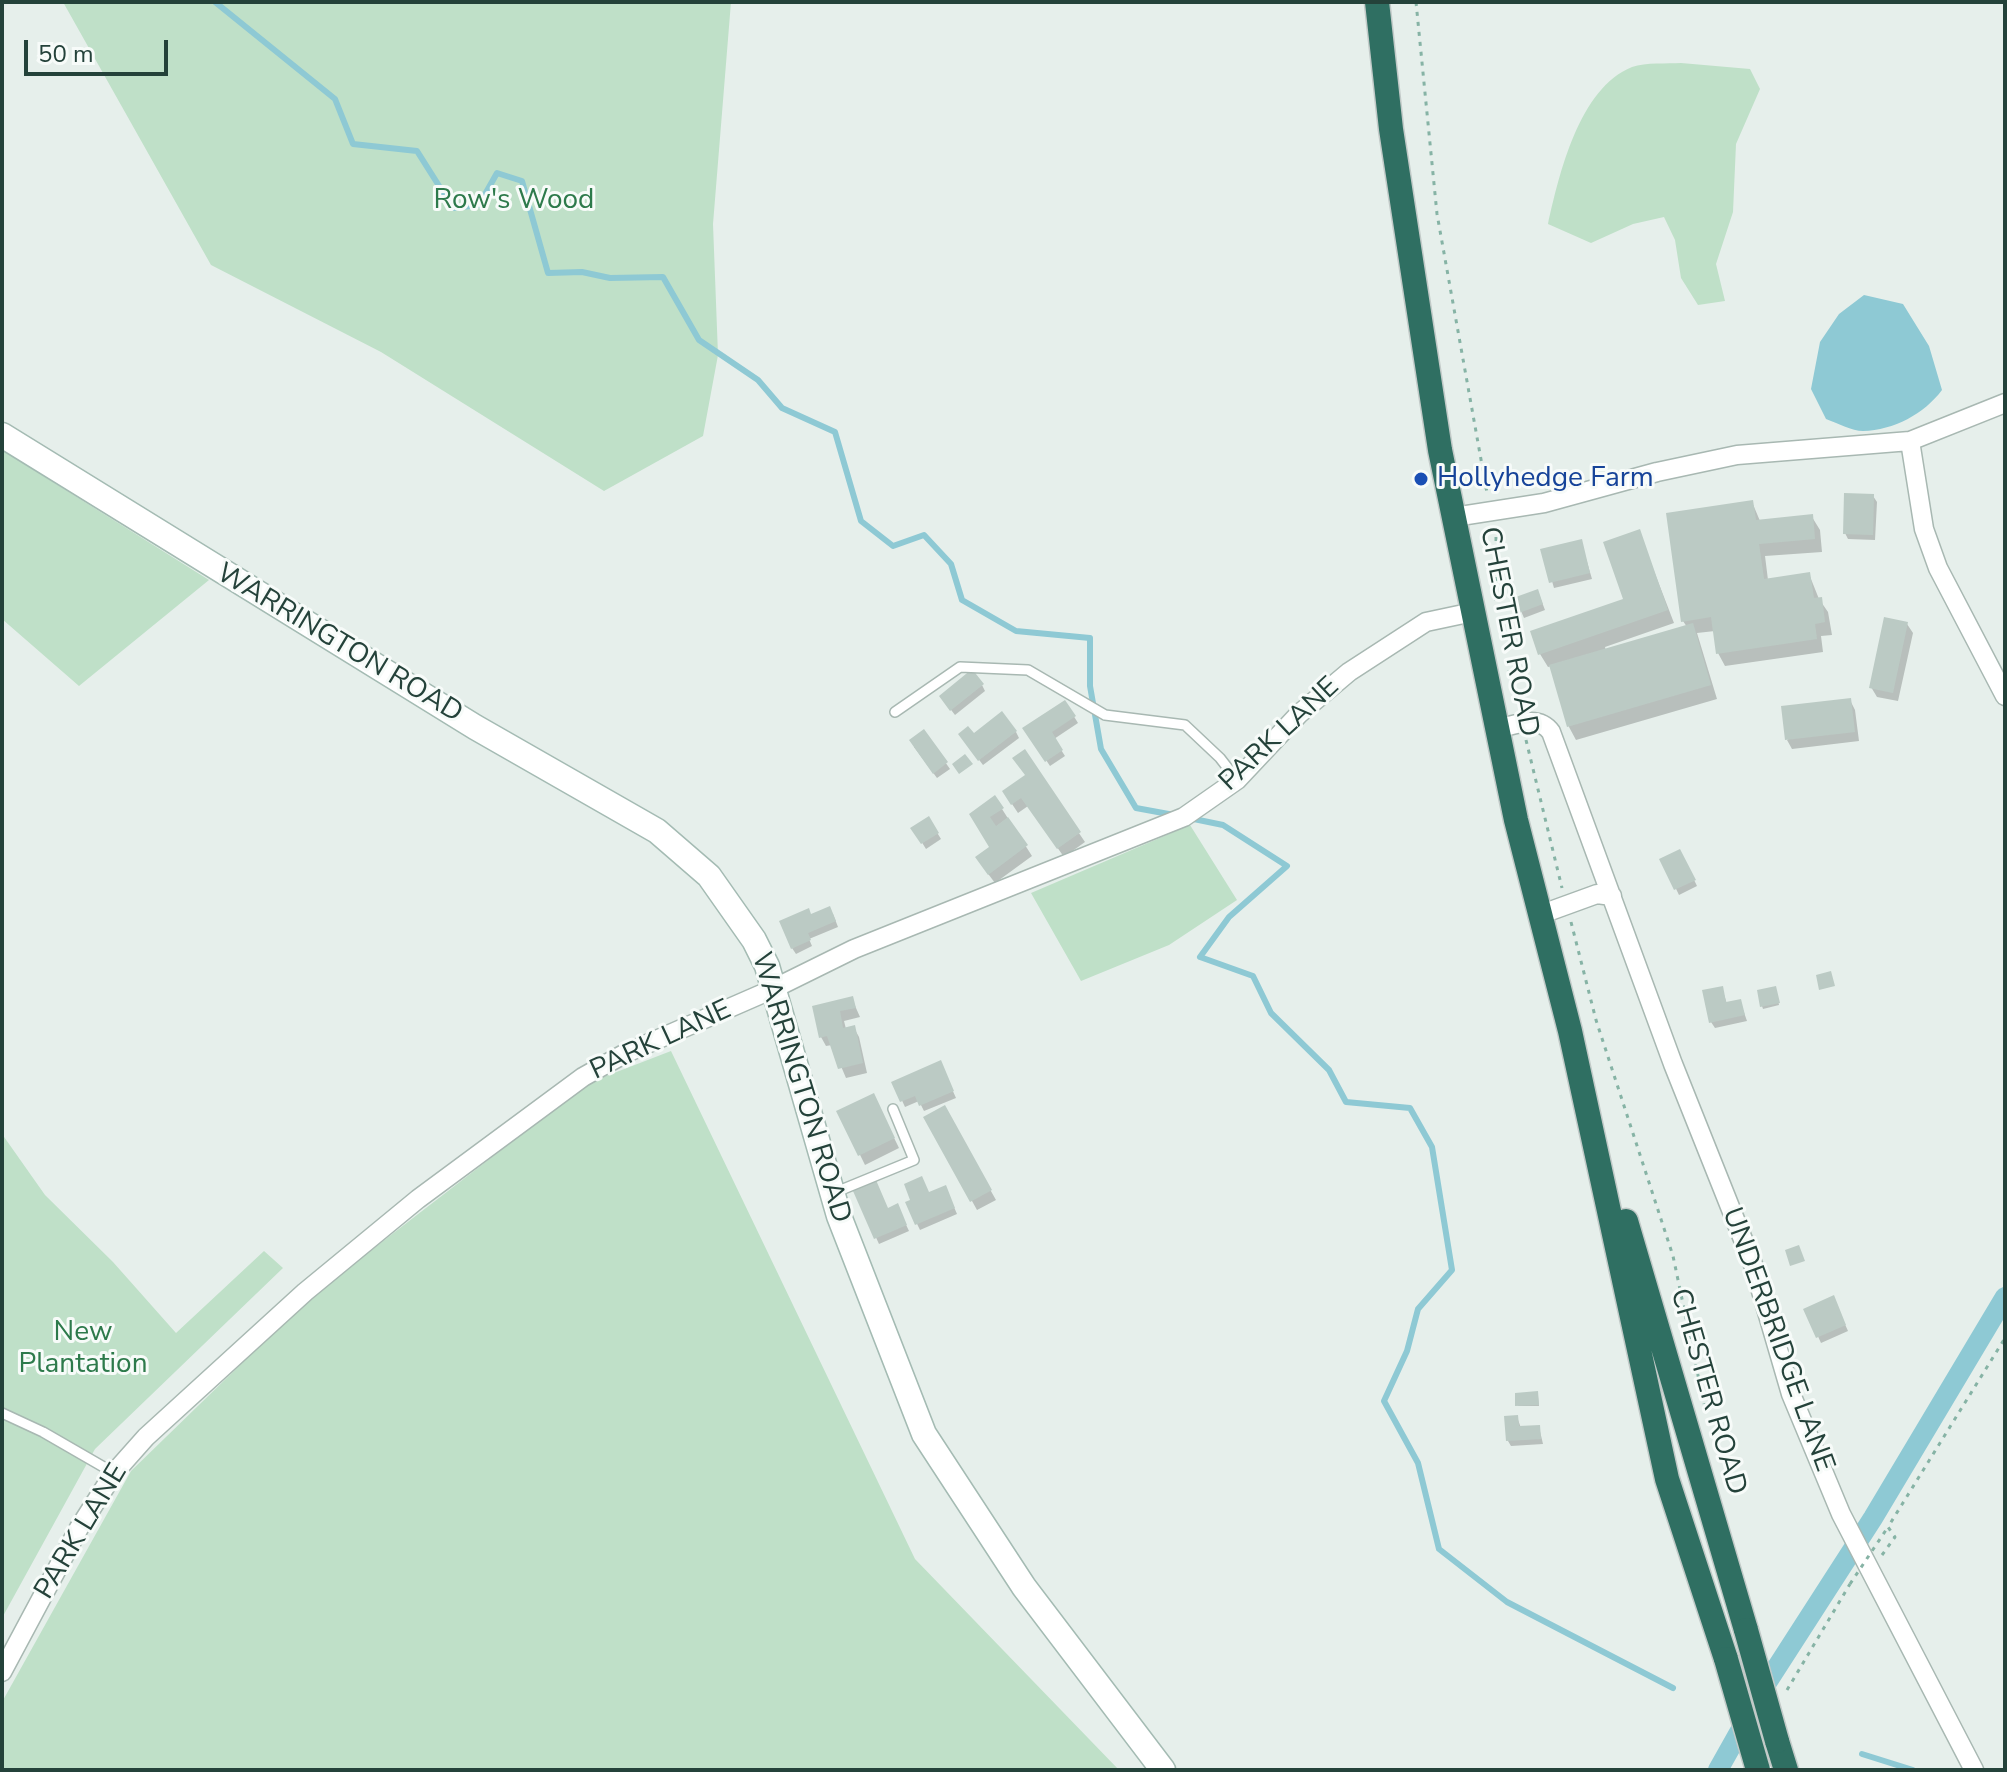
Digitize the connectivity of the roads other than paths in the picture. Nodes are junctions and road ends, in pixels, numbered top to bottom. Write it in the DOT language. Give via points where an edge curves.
graph roads {
  1 [pos="1377,2"];
  2 [pos="2005,403"];
  3 [pos="2,435"];
  4 [pos="1910,441"];
  5 [pos="1454,517"];
  6 [pos="1473,612"];
  7 [pos="2005,696"];
  8 [pos="895,712"];
  9 [pos="1497,729"];
  10 [pos="1237,780"];
  11 [pos="1612,896"];
  12 [pos="1542,914"];
  13 [pos="773,989"];
  14 [pos="1570,1031"];
  15 [pos="893,1109"];
  16 [pos="832,1193"];
  17 [pos="2,1413"];
  18 [pos="114,1473"];
  19 [pos="2,1672"];
  20 [pos="1163,1770"];
  21 [pos="1758,1770"];
  22 [pos="1786,1770"];
  23 [pos="1974,1770"];
  1 -- 5 [label="highway, CHESTER ROAD" via="1394,144"];
  2 -- 4 [label="street"];
  3 -- 13 [label="street, WARRINGTON ROAD" via="677,845 709,876 754,940"];
  4 -- 5 [label="street" via="1737,455 1544,503"];
  4 -- 7 [label="street" via="1924,529 1938,568"];
  5 -- 6 [label="highway, CHESTER ROAD"];
  6 -- 9 [label="highway, CHESTER ROAD"];
  6 -- 10 [label="street, PARK LANE" via="1426,622 1349,672 1299,714"];
  8 -- 10 [label="lane" via="960,667 1028,670 1105,715 1185,725"];
  9 -- 11 [label="street, UNDERBRIDGE LANE" via="1533,721 1547,726"];
  9 -- 12 [label="highway, CHESTER ROAD"];
  10 -- 13 [label="street, PARK LANE" via="1184,817 854,949"];
  11 -- 12 [label="street" via="1597,894"];
  11 -- 23 [label="street, UNDERBRIDGE LANE" via="1754,1267 1791,1394 1841,1514"];
  12 -- 14 [label="highway, CHESTER ROAD"];
  13 -- 16 [label="street, WARRINGTON ROAD"];
  13 -- 18 [label="street, PARK LANE" via="583,1077 418,1199 305,1292 190,1394"];
  14 -- 21 [label="highway, CHESTER ROAD, bridge" via="1667,1479"];
  14 -- 22 [label="highway, CHESTER ROAD, bridge"];
  15 -- 16 [label="lane" via="914,1160"];
  16 -- 20 [label="street, WARRINGTON ROAD" via="924,1434 1024,1587"];
  17 -- 18 [label="lane"];
  18 -- 19 [label="street, PARK LANE"];
}
